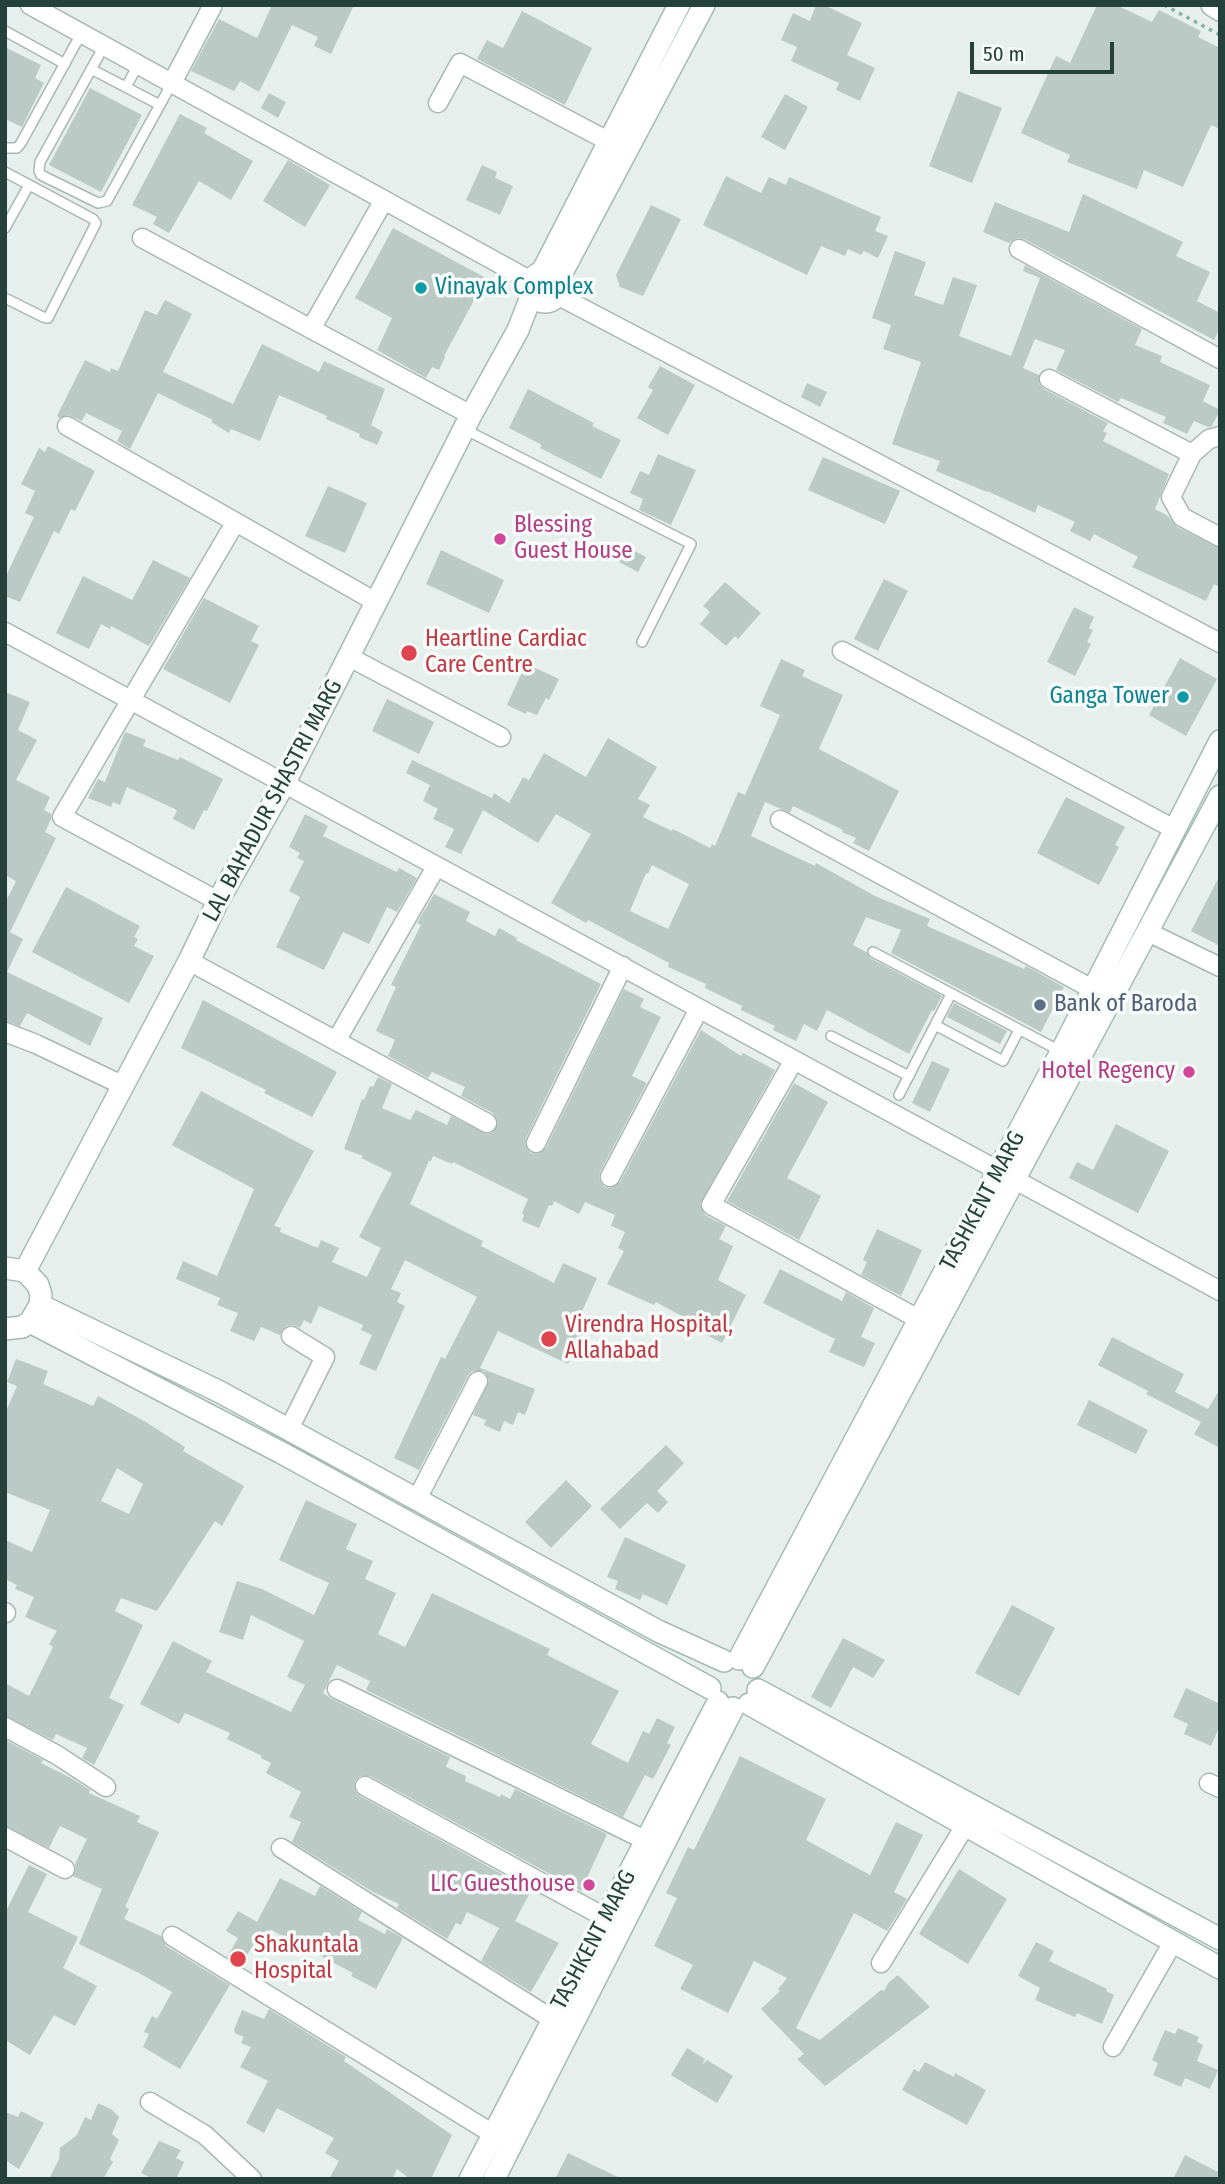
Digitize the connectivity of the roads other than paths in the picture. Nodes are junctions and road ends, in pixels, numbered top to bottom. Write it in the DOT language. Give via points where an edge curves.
graph roads {
  1 [pos="30,5"];
  2 [pos="213,5"];
  3 [pos="679,5"];
  4 [pos="705,5"];
  5 [pos="1212,5"];
  6 [pos="1220,10"];
  7 [pos="5,32"];
  8 [pos="82,34"];
  9 [pos="104,46"];
  10 [pos="65,64"];
  11 [pos="138,65"];
  12 [pos="91,69"];
  13 [pos="172,83"];
  14 [pos="126,87"];
  15 [pos="438,103"];
  16 [pos="160,105"];
  17 [pos="608,141"];
  18 [pos="5,148"];
  19 [pos="5,172"];
  20 [pos="29,185"];
  21 [pos="384,200"];
  22 [pos="5,228"];
  23 [pos="142,238"];
  24 [pos="1019,249"];
  25 [pos="544,287"];
  26 [pos="5,298"];
  27 [pos="311,329"];
  28 [pos="1220,359"];
  29 [pos="1049,379"];
  30 [pos="467,422"];
  31 [pos="67,426"];
  32 [pos="1220,436"];
  33 [pos="1192,454"];
  34 [pos="235,523"];
  35 [pos="1220,537"];
  36 [pos="376,602"];
  37 [pos="5,632"];
  38 [pos="642,642"];
  39 [pos="1220,643"];
  40 [pos="842,651"];
  41 [pos="349,657"];
  42 [pos="131,701"];
  43 [pos="501,737"];
  44 [pos="1220,741"];
  45 [pos="284,784"];
  46 [pos="1220,796"];
  47 [pos="780,820"];
  48 [pos="1174,829"];
  49 [pos="436,867"];
  50 [pos="218,901"];
  51 [pos="1148,932"];
  52 [pos="873,952"];
  53 [pos="189,961"];
  54 [pos="623,966"];
  55 [pos="1220,967"];
  56 [pos="1094,990"];
  57 [pos="951,994"];
  58 [pos="699,1009"];
  59 [pos="935,1025"];
  60 [pos="1019,1030"];
  61 [pos="5,1032"];
  62 [pos="831,1035"];
  63 [pos="336,1041"];
  64 [pos="1061,1052"];
  65 [pos="794,1060"];
  66 [pos="909,1076"];
  67 [pos="122,1085"];
  68 [pos="899,1095"];
  69 [pos="487,1123"];
  70 [pos="536,1143"];
  71 [pos="1006,1175"];
  72 [pos="610,1177"];
  73 [pos="15,1269"];
  74 [pos="1220,1292"];
  75 [pos="35,1313"];
  76 [pos="920,1320"];
  77 [pos="5,1329"];
  78 [pos="291,1336"];
  79 [pos="478,1381"];
  80 [pos="289,1429"];
  81 [pos="417,1499"];
  82 [pos="739,1662"];
  83 [pos="337,1689"];
  84 [pos="733,1698"];
  85 [pos="5,1727"];
  86 [pos="365,1786"];
  87 [pos="106,1787"];
  88 [pos="965,1826"];
  89 [pos="5,1837"];
  90 [pos="647,1841"];
  91 [pos="282,1849"];
  92 [pos="65,1869"];
  93 [pos="606,1918"];
  94 [pos="172,1936"];
  95 [pos="1220,1939"];
  96 [pos="1173,1942"];
  97 [pos="880,1963"];
  98 [pos="1220,1968"];
  99 [pos="552,2019"];
  100 [pos="1113,2047"];
  101 [pos="150,2102"];
  102 [pos="493,2134"];
  103 [pos="252,2179"];
  104 [pos="470,2179"];
  105 [pos="494,2179"];
  1 -- 8 [label="street"];
  2 -- 13 [label="street"];
  3 -- 17 [label="street"];
  4 -- 25 [label="street"];
  5 -- 6 [label="street"];
  7 -- 10 [label="lane"];
  8 -- 9 [label="street"];
  8 -- 10 [label="lane"];
  9 -- 11 [label="street"];
  9 -- 12 [label="lane"];
  10 -- 18 [label="lane" via="21,143 17,148"];
  11 -- 13 [label="street"];
  11 -- 14 [label="lane"];
  12 -- 14 [label="lane"];
  12 -- 16 [label="lane" via="38,166 41,175 103,204"];
  13 -- 16 [label="lane"];
  13 -- 21 [label="street"];
  14 -- 16 [label="lane"];
  15 -- 17 [label="street" via="460,63"];
  17 -- 25 [label="street"];
  19 -- 20 [label="lane"];
  20 -- 22 [label="lane"];
  20 -- 26 [label="lane" via="93,219 96,226 48,318"];
  21 -- 25 [label="street"];
  21 -- 27 [label="street"];
  23 -- 27 [label="street"];
  24 -- 28 [label="street"];
  25 -- 30 [label="street, LAL BAHADUR SHASTRI MARG"];
  25 -- 39 [label="street"];
  27 -- 30 [label="street"];
  29 -- 33 [label="street"];
  30 -- 36 [label="street, LAL BAHADUR SHASTRI MARG"];
  30 -- 38 [label="lane" via="691,544"];
  31 -- 34 [label="street"];
  32 -- 33 [label="street"];
  33 -- 35 [label="street" via="1171,497 1182,517"];
  34 -- 36 [label="street"];
  34 -- 42 [label="street"];
  36 -- 41 [label="street, LAL BAHADUR SHASTRI MARG"];
  37 -- 42 [label="street"];
  40 -- 48 [label="street"];
  41 -- 43 [label="street"];
  41 -- 45 [label="street, LAL BAHADUR SHASTRI MARG"];
  42 -- 45 [label="street"];
  42 -- 50 [label="street" via="62,817"];
  44 -- 48 [label="street, TASHKENT MARG"];
  45 -- 49 [label="street"];
  45 -- 50 [label="street, LAL BAHADUR SHASTRI MARG"];
  46 -- 51 [label="street, TASHKENT MARG"];
  47 -- 56 [label="street"];
  48 -- 56 [label="street, TASHKENT MARG"];
  49 -- 54 [label="street"];
  49 -- 63 [label="street"];
  50 -- 53 [label="street, LAL BAHADUR SHASTRI MARG"];
  51 -- 55 [label="street"];
  51 -- 71 [label="street, TASHKENT MARG"];
  52 -- 57 [label="lane"];
  53 -- 63 [label="street"];
  53 -- 67 [label="street, LAL BAHADUR SHASTRI MARG"];
  54 -- 58 [label="street"];
  54 -- 70 [label="street"];
  56 -- 64 [label="street, TASHKENT MARG"];
  57 -- 59 [label="lane"];
  57 -- 60 [label="lane"];
  58 -- 65 [label="street"];
  58 -- 72 [label="street"];
  59 -- 60 [label="lane" via="1003,1061"];
  59 -- 66 [label="lane"];
  60 -- 64 [label="lane"];
  61 -- 67 [label="street"];
  62 -- 66 [label="lane"];
  63 -- 69 [label="street"];
  64 -- 71 [label="street, TASHKENT MARG"];
  65 -- 71 [label="street"];
  65 -- 76 [label="street" via="711,1205"];
  66 -- 68 [label="lane"];
  67 -- 73 [label="street, LAL BAHADUR SHASTRI MARG"];
  71 -- 74 [label="street"];
  71 -- 76 [label="street, TASHKENT MARG"];
  71 -- 82 [label="street, TASHKENT MARG"];
  73 -- 75 [label="street" via="38,1285"];
  75 -- 77 [label="street" via="22,1327"];
  75 -- 80 [label="street" via="220,1392"];
  75 -- 84 [label="street"];
  76 -- 82 [label="street, TASHKENT MARG"];
  78 -- 80 [label="street" via="325,1357"];
  79 -- 81 [label="street"];
  80 -- 81 [label="street"];
  81 -- 82 [label="street" via="658,1631"];
  82 -- 84 [label="street" via="757,1674"];
  82 -- 84 [label="street" via="712,1672"];
  83 -- 90 [label="street"];
  84 -- 88 [label="street"];
  84 -- 90 [label="street, TASHKENT MARG"];
  84 -- 95 [label="street"];
  84 -- 105 [label="street, TASHKENT MARG"];
  85 -- 87 [label="street"];
  86 -- 93 [label="street"];
  88 -- 96 [label="street"];
  88 -- 97 [label="street"];
  89 -- 92 [label="street"];
  90 -- 93 [label="street, TASHKENT MARG"];
  91 -- 99 [label="street"];
  93 -- 99 [label="street, TASHKENT MARG"];
  94 -- 102 [label="street"];
  96 -- 98 [label="street"];
  96 -- 100 [label="street"];
  99 -- 102 [label="street, TASHKENT MARG"];
  101 -- 103 [label="street" via="205,2135"];
  102 -- 104 [label="street, TASHKENT MARG"];
}
